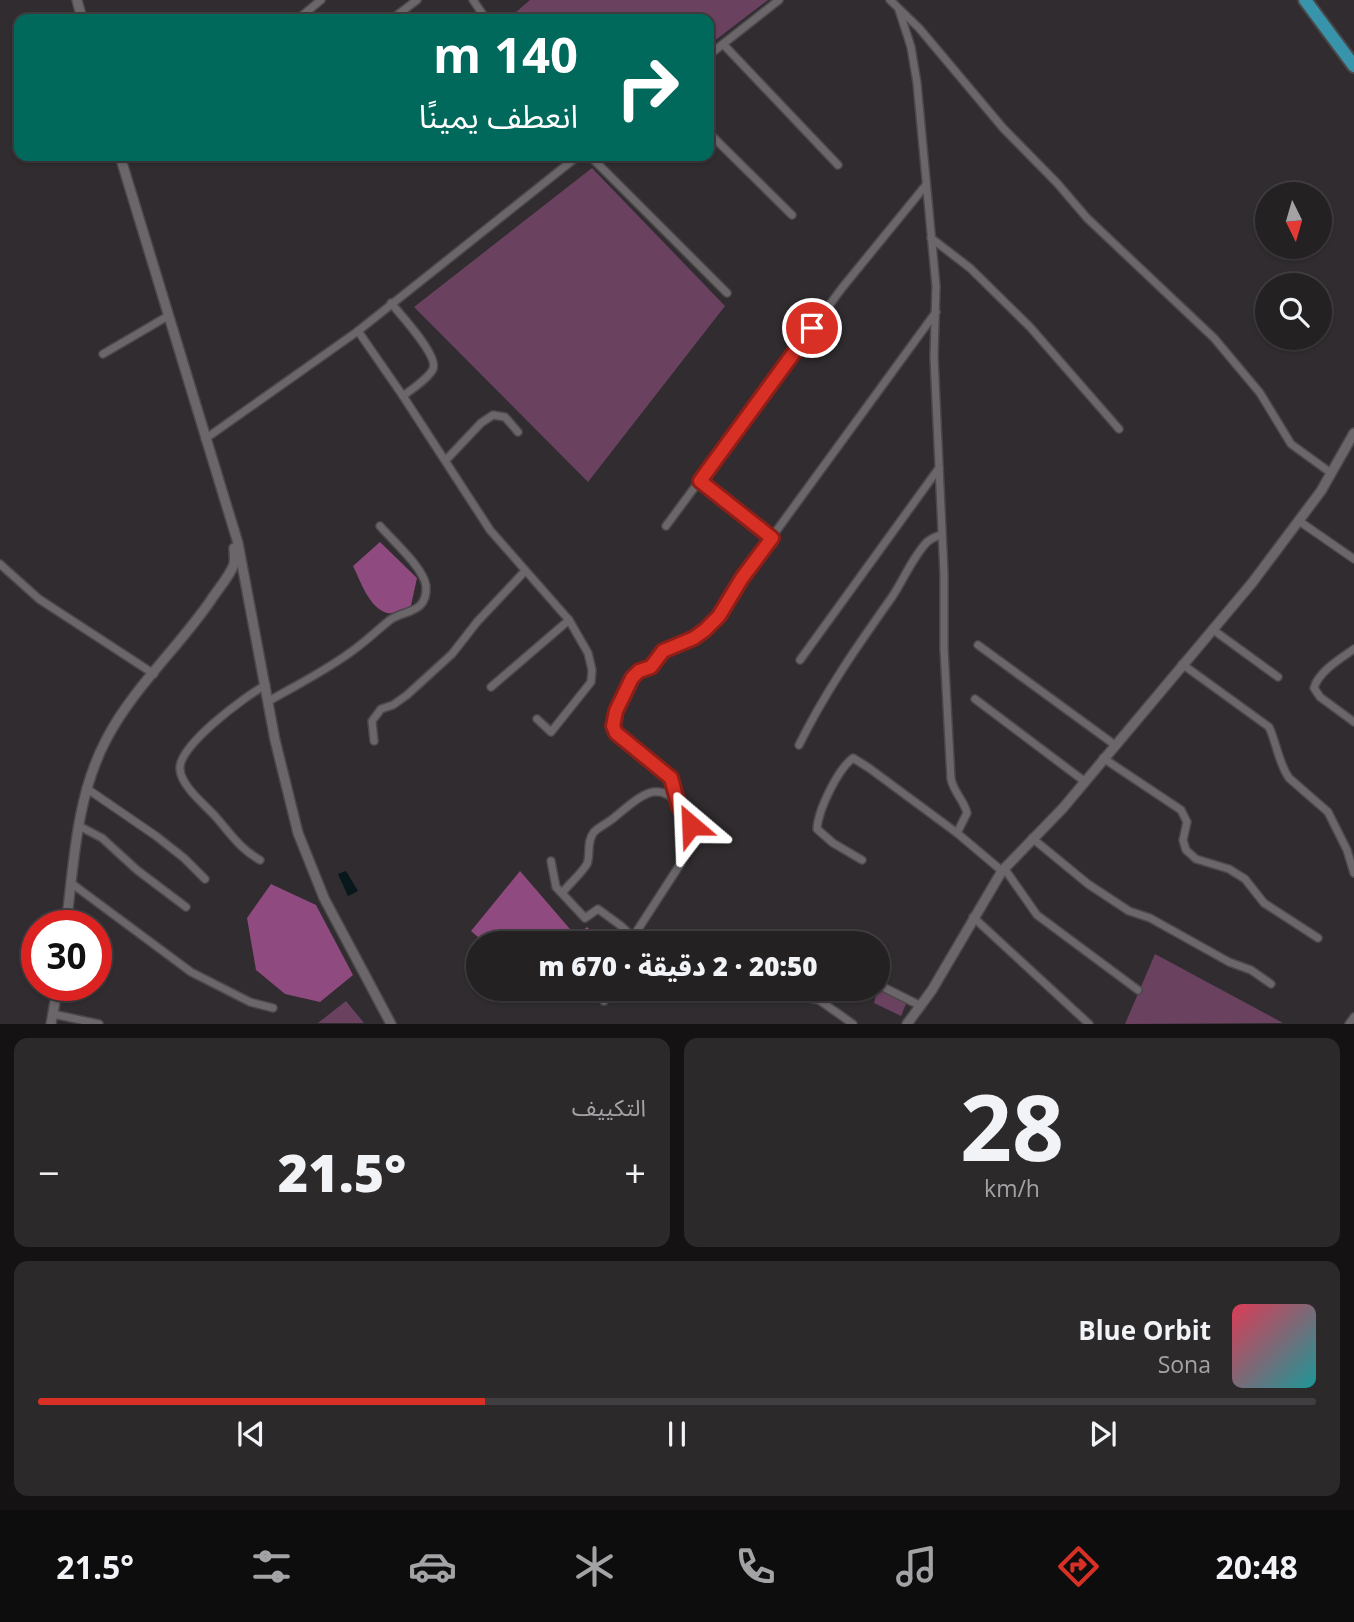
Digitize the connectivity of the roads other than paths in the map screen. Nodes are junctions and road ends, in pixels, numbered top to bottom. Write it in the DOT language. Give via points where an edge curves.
graph roads {
  1 [pos="321,0"];
  2 [pos="417,0"];
  3 [pos="779,0"];
  4 [pos="890,0"];
  5 [pos="1305,0"];
  6 [pos="899,10"];
  7 [pos="304,14"];
  8 [pos="399,14"];
  9 [pos="723,44"];
  10 [pos="714,51"];
  11 [pos="1354,66"];
  12 [pos="714,138"];
  13 [pos="122,161"];
  14 [pos="572,161"];
  15 [pos="595,161"];
  16 [pos="838,165"];
  17 [pos="926,185"];
  18 [pos="792,215"];
  19 [pos="931,238"];
  20 [pos="727,293"];
  21 [pos="391,303"];
  22 [pos="936,311"];
  23 [pos="168,316"];
  24 [pos="358,331"];
  25 [pos="103,354"];
  26 [pos="403,396"];
  27 [pos="1119,429"];
  28 [pos="518,432"];
  29 [pos="1354,433"];
  30 [pos="205,439"];
  31 [pos="446,460"];
  32 [pos="939,468"];
  33 [pos="1331,473"];
  34 [pos="700,481"];
  35 [pos="1299,521"];
  36 [pos="380,526"];
  37 [pos="666,526"];
  38 [pos="235,535"];
  39 [pos="942,535"];
  40 [pos="772,538"];
  41 [pos="1354,559"];
  42 [pos="1,568"];
  43 [pos="525,571"];
  44 [pos="569,620"];
  45 [pos="1212,629"];
  46 [pos="978,645"];
  47 [pos="1354,649"];
  48 [pos="800,660"];
  49 [pos="1182,664"];
  50 [pos="154,674"];
  51 [pos="1278,677"];
  52 [pos="265,685"];
  53 [pos="491,687"];
  54 [pos="975,699"];
  55 [pos="268,701"];
  56 [pos="537,719"];
  57 [pos="1354,722"];
  58 [pos="374,741"];
  59 [pos="799,745"];
  60 [pos="1115,745"];
  61 [pos="1103,758"];
  62 [pos="1084,781"];
  63 [pos="86,788"];
  64 [pos="677,802"];
  65 [pos="79,826"];
  66 [pos="957,833"];
  67 [pos="1032,838"];
  68 [pos="260,860"];
  69 [pos="862,860"];
  70 [pos="551,861"];
  71 [pos="1003,870"];
  72 [pos="1354,873"];
  73 [pos="205,879"];
  74 [pos="71,883"];
  75 [pos="562,893"];
  76 [pos="186,907"];
  77 [pos="68,910"];
  78 [pos="973,917"];
  79 [pos="626,931"];
  80 [pos="640,931"];
  81 [pos="1318,938"];
  82 [pos="1271,984"];
  83 [pos="890,990"];
  84 [pos="1138,990"];
  85 [pos="55,1001"];
  86 [pos="819,1001"];
  87 [pos="921,1006"];
  88 [pos="273,1008"];
  89 [pos="1354,1017"];
  90 [pos="52,1019"];
  91 [pos="99,1024"];
  92 [pos="391,1024"];
  93 [pos="853,1024"];
  94 [pos="907,1024"];
  95 [pos="1089,1024"];
  96 [pos="1349,1024"];
  1 -- 7 [label="street"];
  2 -- 8 [label="street"];
  3 -- 9 [label="street"];
  4 -- 6 [label="street"];
  5 -- 11 [label="highway"];
  6 -- 17 [label="street" via="917,83"];
  6 -- 33 [label="street" via="1087,218 1214,338 1260,393 1291,444"];
  9 -- 10 [label="street"];
  9 -- 16 [label="street"];
  12 -- 18 [label="street"];
  13 -- 23 [label="street"];
  14 -- 21 [label="street"];
  15 -- 20 [label="street"];
  17 -- 19 [label="street"];
  17 -- 34 [label="street" via="842,288"];
  19 -- 22 [label="street"];
  19 -- 27 [label="street" via="970,268 1030,327"];
  21 -- 24 [label="street"];
  21 -- 26 [label="street" via="434,363 433,370"];
  22 -- 32 [label="street"];
  22 -- 40 [label="street"];
  23 -- 25 [label="street"];
  23 -- 30 [label="street"];
  24 -- 26 [label="street"];
  24 -- 30 [label="street"];
  26 -- 31 [label="street"];
  28 -- 31 [label="street" via="505,417 490,416"];
  29 -- 33 [label="street"];
  30 -- 38 [label="street"];
  31 -- 43 [label="street" via="490,530"];
  32 -- 39 [label="street"];
  32 -- 48 [label="street"];
  33 -- 35 [label="street"];
  34 -- 37 [label="street"];
  34 -- 40 [label="street"];
  35 -- 41 [label="street"];
  35 -- 45 [label="street"];
  36 -- 55 [label="street" via="420,572 426,583 422,601 349,654"];
  38 -- 50 [label="street" via="230,572"];
  38 -- 52 [label="street"];
  39 -- 59 [label="street" via="917,555 854,649"];
  39 -- 66 [label="street" via="951,779 967,813"];
  40 -- 64 [label="street" via="719,616 694,638 663,651 651,667 635,675 616,711 616,733 671,778"];
  42 -- 50 [label="street"];
  43 -- 44 [label="street"];
  43 -- 58 [label="street" via="446,660 395,704 381,709 372,721"];
  44 -- 53 [label="street"];
  44 -- 56 [label="street" via="588,653 593,677 551,732"];
  45 -- 49 [label="street"];
  45 -- 51 [label="street"];
  46 -- 60 [label="street"];
  47 -- 57 [label="street" via="1315,682 1314,688"];
  49 -- 60 [label="street"];
  49 -- 72 [label="street" via="1269,727 1284,771 1328,812"];
  50 -- 63 [label="street" via="113,727"];
  52 -- 55 [label="street"];
  52 -- 68 [label="street" via="186,750 180,770 236,843"];
  54 -- 62 [label="street"];
  55 -- 92 [label="street" via="292,811 314,877"];
  60 -- 61 [label="street"];
  61 -- 62 [label="street"];
  61 -- 81 [label="street" via="1185,815 1183,839 1196,859 1230,869 1264,903"];
  62 -- 67 [label="street"];
  63 -- 65 [label="street"];
  63 -- 73 [label="street" via="156,836"];
  64 -- 75 [label="street" via="661,793 645,793 632,800 595,831 586,864"];
  64 -- 80 [label="street" via="694,838"];
  65 -- 74 [label="street"];
  65 -- 76 [label="street" via="102,838"];
  66 -- 69 [label="street" via="853,758 824,802 817,828 833,844"];
  66 -- 71 [label="street"];
  67 -- 71 [label="street"];
  67 -- 82 [label="street" via="1129,911"];
  70 -- 75 [label="street" via="555,884"];
  71 -- 78 [label="street"];
  71 -- 84 [label="street" via="1037,915"];
  74 -- 77 [label="street"];
  74 -- 88 [label="street" via="191,972 250,1002"];
  75 -- 79 [label="street" via="585,918 598,909"];
  78 -- 87 [label="street"];
  78 -- 95 [label="street"];
  83 -- 87 [label="street"];
  85 -- 90 [label="street"];
  86 -- 93 [label="street"];
  87 -- 94 [label="street"];
  89 -- 96 [label="street"];
  90 -- 91 [label="street"];
}
